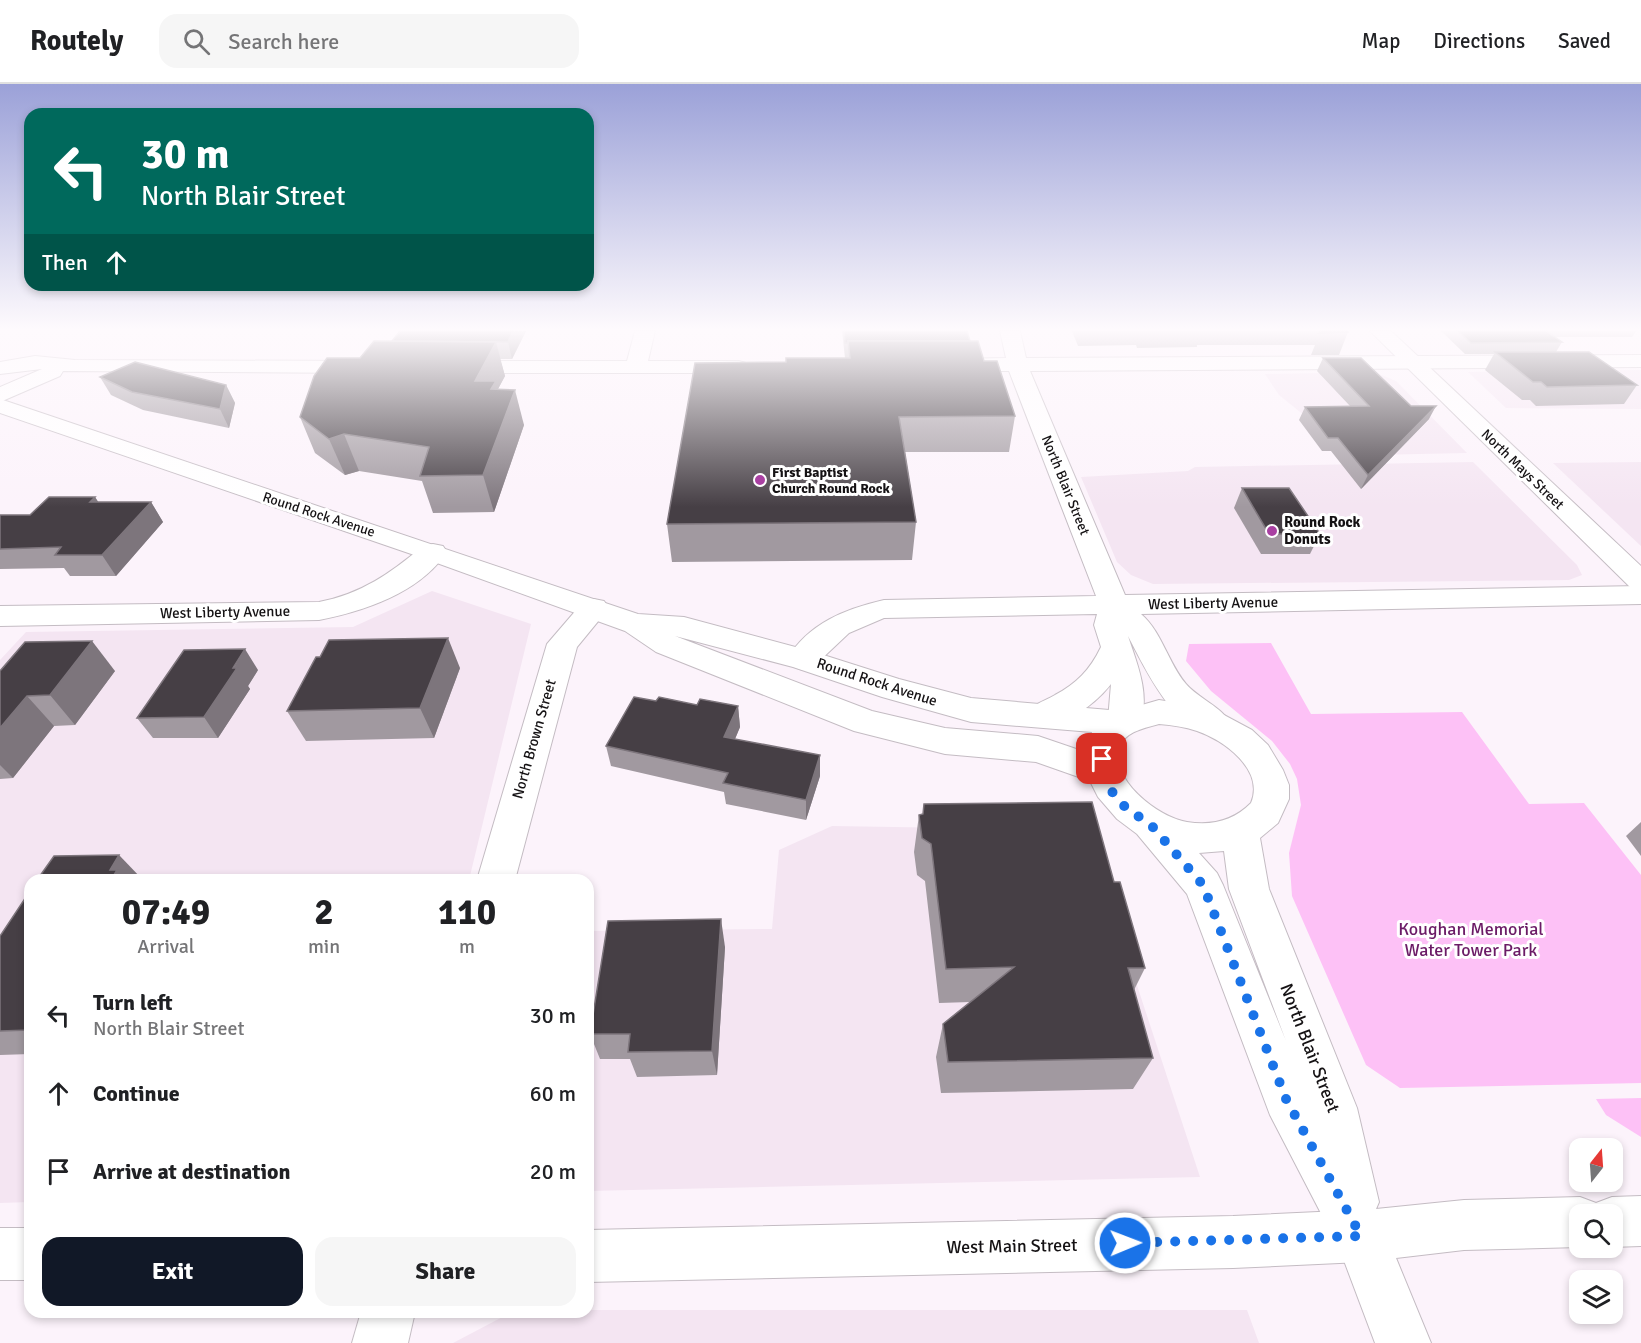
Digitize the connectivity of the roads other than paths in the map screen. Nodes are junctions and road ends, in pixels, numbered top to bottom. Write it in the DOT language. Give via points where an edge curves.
graph roads {
  1 [pos="1027,390"];
  2 [pos="1442,390"];
  3 [pos="0,406"];
  4 [pos="433,552"];
  5 [pos="1641,582"];
  6 [pos="1641,595"];
  7 [pos="1114,605"];
  8 [pos="594,608"];
  9 [pos="4,621"];
  10 [pos="636,624"];
  11 [pos="1116,647"];
  12 [pos="803,659"];
  13 [pos="1040,717"];
  14 [pos="1123,722"];
  15 [pos="1214,724"];
  16 [pos="1102,771"];
  17 [pos="1151,825"];
  18 [pos="1240,833"];
  19 [pos="498,874"];
  20 [pos="1641,1221"];
  21 [pos="1569,1222"];
  22 [pos="1623,1222"];
  23 [pos="1361,1236"];
  24 [pos="0,1254"];
  25 [pos="24,1254"];
  26 [pos="594,1257"];
  27 [pos="386,1318"];
  28 [pos="380,1343"];
  29 [pos="1403,1343"];
  1 -- 7 [label="street, North Blair Street"];
  2 -- 5 [label="street, North Mays Street"];
  3 -- 4 [label="street, Round Rock Avenue"];
  4 -- 8 [label="street, Round Rock Avenue"];
  4 -- 9 [label="street, West Liberty Avenue" via="382,593 351,606 319,611"];
  6 -- 7 [label="street, West Liberty Avenue"];
  7 -- 11 [label="street, North Blair Street" via="1109,624"];
  7 -- 12 [label="street, West Liberty Avenue" via="884,609 839,623"];
  7 -- 15 [label="street, North Blair Street" via="1137,626 1173,690"];
  8 -- 10 [label="street, Round Rock Avenue"];
  8 -- 19 [label="street, North Brown Street" via="562,644"];
  10 -- 12 [label="street, Round Rock Avenue" via="684,627"];
  10 -- 16 [label="street, Round Rock Avenue" via="667,645 866,722 945,741 1038,749"];
  11 -- 13 [label="street" via="1100,680 1075,700"];
  11 -- 14 [label="street, North Blair Street" via="1128,683"];
  12 -- 13 [label="street, Round Rock Avenue" via="936,702"];
  13 -- 14 [label="street, Round Rock Avenue"];
  14 -- 15 [label="street" via="1159,712"];
  14 -- 16 [label="street" via="1109,732 1101,746"];
  15 -- 18 [label="street" via="1239,739 1258,758 1270,780 1271,801 1261,820"];
  16 -- 17 [label="street" via="1108,787 1126,808"];
  17 -- 18 [label="street" via="1182,836 1213,839"];
  17 -- 23 [label="street" via="1203,885 1286,1099"];
  18 -- 23 [label="street, North Blair Street" via="1249,889 1334,1108"];
  20 -- 22 [label="street"];
  21 -- 23 [label="street, West Main Street" via="1464,1225"];
  23 -- 26 [label="street, West Main Street"];
  23 -- 29 [label="street"];
  24 -- 25 [label="street"];
  27 -- 28 [label="street"];
}
